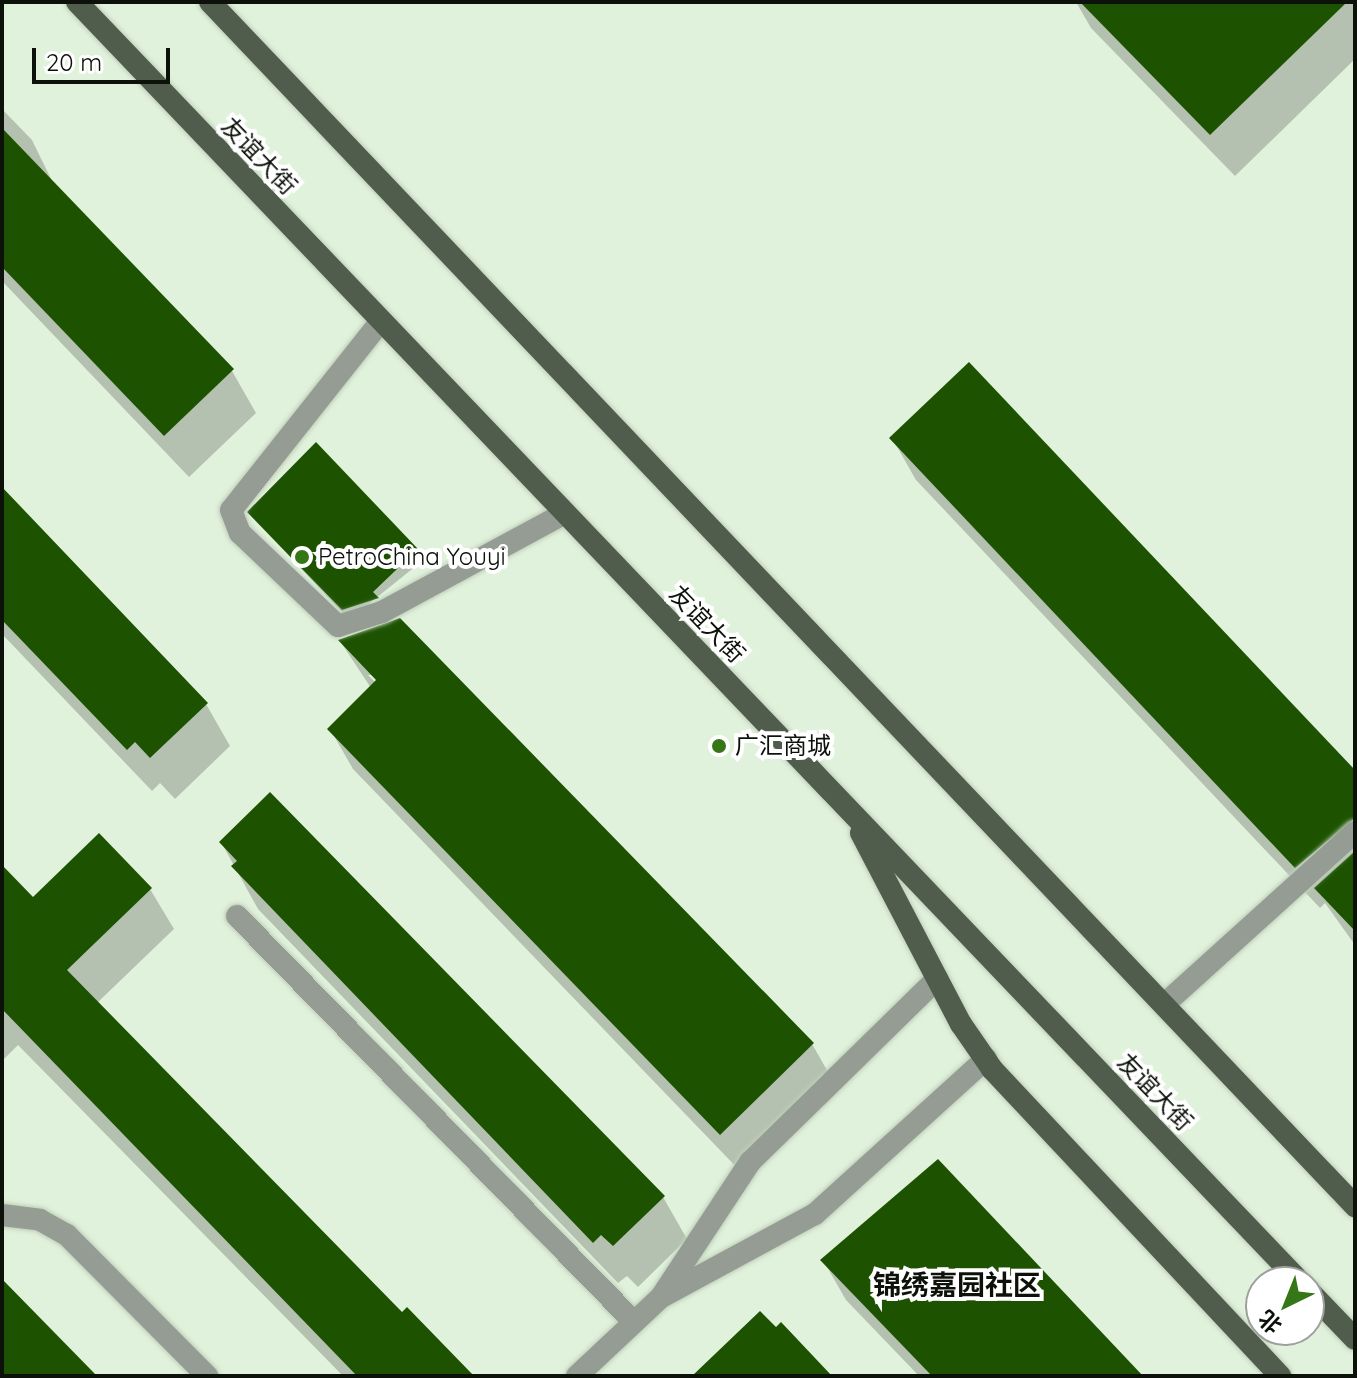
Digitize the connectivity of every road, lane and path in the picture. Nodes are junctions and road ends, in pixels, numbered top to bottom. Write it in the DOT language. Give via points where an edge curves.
graph roads {
  1 [pos="77,2"];
  2 [pos="210,2"];
  3 [pos="381,321"];
  4 [pos="565,513"];
  5 [pos="850,811"];
  6 [pos="1355,832"];
  7 [pos="237,916"];
  8 [pos="937,979"];
  9 [pos="1168,1001"];
  10 [pos="986,1059"];
  11 [pos="1355,1206"];
  12 [pos="2,1215"];
  13 [pos="1285,1266"];
  14 [pos="661,1297"];
  15 [pos="1325,1308"];
  16 [pos="634,1322"];
  17 [pos="1355,1339"];
  18 [pos="207,1376"];
  19 [pos="577,1376"];
  20 [pos="1280,1376"];
  1 -- 3 [label="main road, 友谊大街"];
  2 -- 9 [label="main road"];
  3 -- 4 [label="main road, 友谊大街"];
  3 -- 4 [label="street" via="231,510 240,533 338,626 382,612"];
  4 -- 5 [label="main road, 友谊大街"];
  5 -- 8 [label="main road"];
  5 -- 13 [label="main road, 友谊大街"];
  6 -- 9 [label="street"];
  7 -- 16 [label="street"];
  8 -- 10 [label="main road"];
  8 -- 14 [label="street" via="750,1162"];
  9 -- 11 [label="main road"];
  10 -- 14 [label="street" via="815,1214"];
  10 -- 20 [label="main road"];
  12 -- 18 [label="street" via="40,1220 67,1235"];
  14 -- 16 [label="street"];
  15 -- 17 [label="main road"];
  16 -- 19 [label="street"];
}
